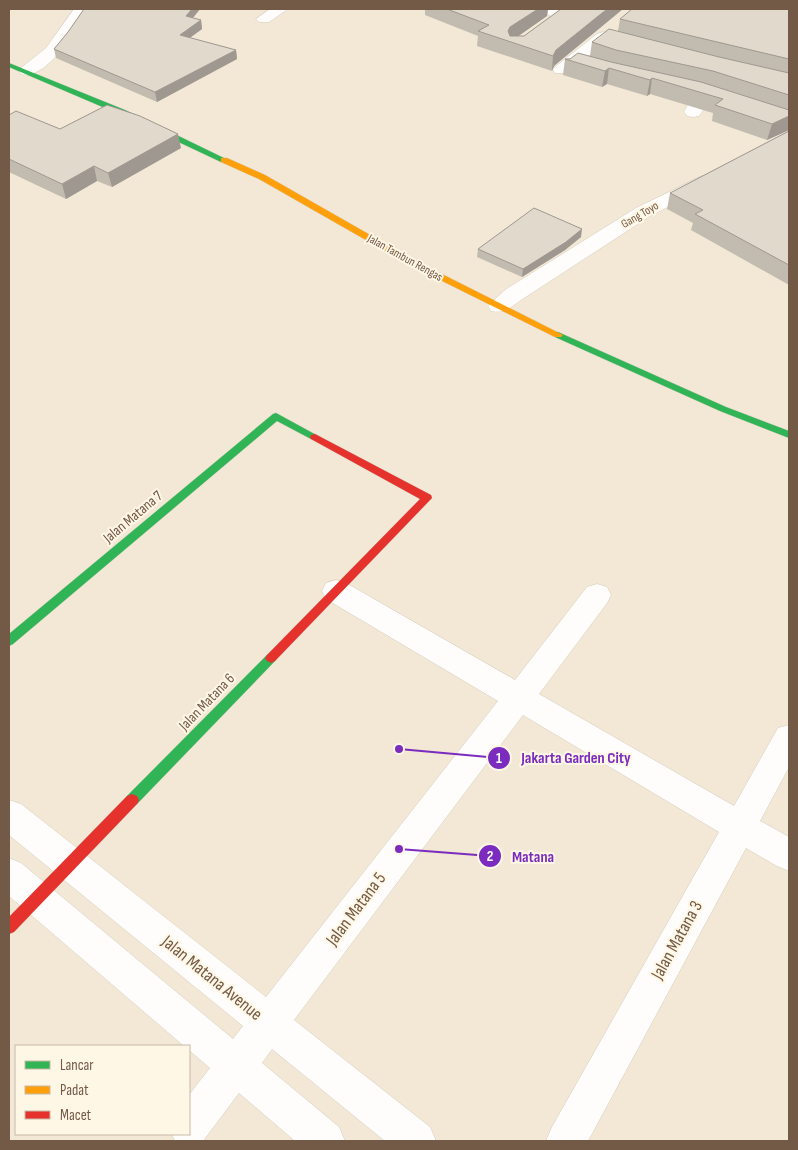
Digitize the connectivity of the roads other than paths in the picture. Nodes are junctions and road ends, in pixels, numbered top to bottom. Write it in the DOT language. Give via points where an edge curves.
graph roads {
  1 [pos="82,9"];
  2 [pos="280,9"];
  3 [pos="548,9"];
  4 [pos="264,20"];
  5 [pos="616,25"];
  6 [pos="603,36"];
  7 [pos="523,42"];
  8 [pos="640,46"];
  9 [pos="9,64"];
  10 [pos="592,66"];
  11 [pos="716,66"];
  12 [pos="34,67"];
  13 [pos="693,112"];
  14 [pos="717,174"];
  15 [pos="514,295"];
  16 [pos="276,416"];
  17 [pos="789,435"];
  18 [pos="336,591"];
  19 [pos="597,595"];
  20 [pos="9,641"];
  21 [pos="518,697"];
  22 [pos="789,738"];
  23 [pos="9,815"];
  24 [pos="740,827"];
  25 [pos="789,855"];
  26 [pos="70,864"];
  27 [pos="9,874"];
  28 [pos="37,898"];
  29 [pos="9,927"];
  30 [pos="268,1023"];
  31 [pos="236,1066"];
  32 [pos="190,1126"];
  33 [pos="325,1141"];
  34 [pos="416,1141"];
  35 [pos="566,1141"];
  1 -- 12 [label="street" via="65,36"];
  2 -- 4 [label="street"];
  3 -- 7 [label="street" via="562,15"];
  5 -- 6 [label="street"];
  6 -- 8 [label="street"];
  6 -- 10 [label="street" via="567,65"];
  9 -- 12 [label="street, Jalan Tambun Rengas"];
  11 -- 13 [label="street"];
  12 -- 15 [label="street, Jalan Tambun Rengas" via="262,177 411,262"];
  14 -- 15 [label="street, Gang Toyo" via="643,212"];
  15 -- 17 [label="street, Jalan Tambun Rengas" via="566,339"];
  16 -- 18 [label="street, Jalan Matana 6" via="427,498"];
  16 -- 20 [label="street, Jalan Matana 7"];
  18 -- 21 [label="street"];
  18 -- 26 [label="street, Jalan Matana 6"];
  19 -- 21 [label="street, Jalan Matana 5"];
  21 -- 24 [label="street"];
  21 -- 30 [label="street, Jalan Matana 5"];
  22 -- 24 [label="street, Jalan Matana 3"];
  23 -- 26 [label="street, Jalan Matana Avenue"];
  24 -- 25 [label="street"];
  24 -- 35 [label="street, Jalan Matana 3"];
  26 -- 28 [label="street, Jalan Matana 6"];
  26 -- 30 [label="street, Jalan Matana Avenue"];
  27 -- 28 [label="street"];
  28 -- 29 [label="street, Jalan Matana 6"];
  28 -- 31 [label="street"];
  30 -- 31 [label="street, Jalan Matana 5"];
  30 -- 34 [label="street, Jalan Matana Avenue"];
  31 -- 32 [label="street, Jalan Matana 5"];
  31 -- 33 [label="street"];
}
